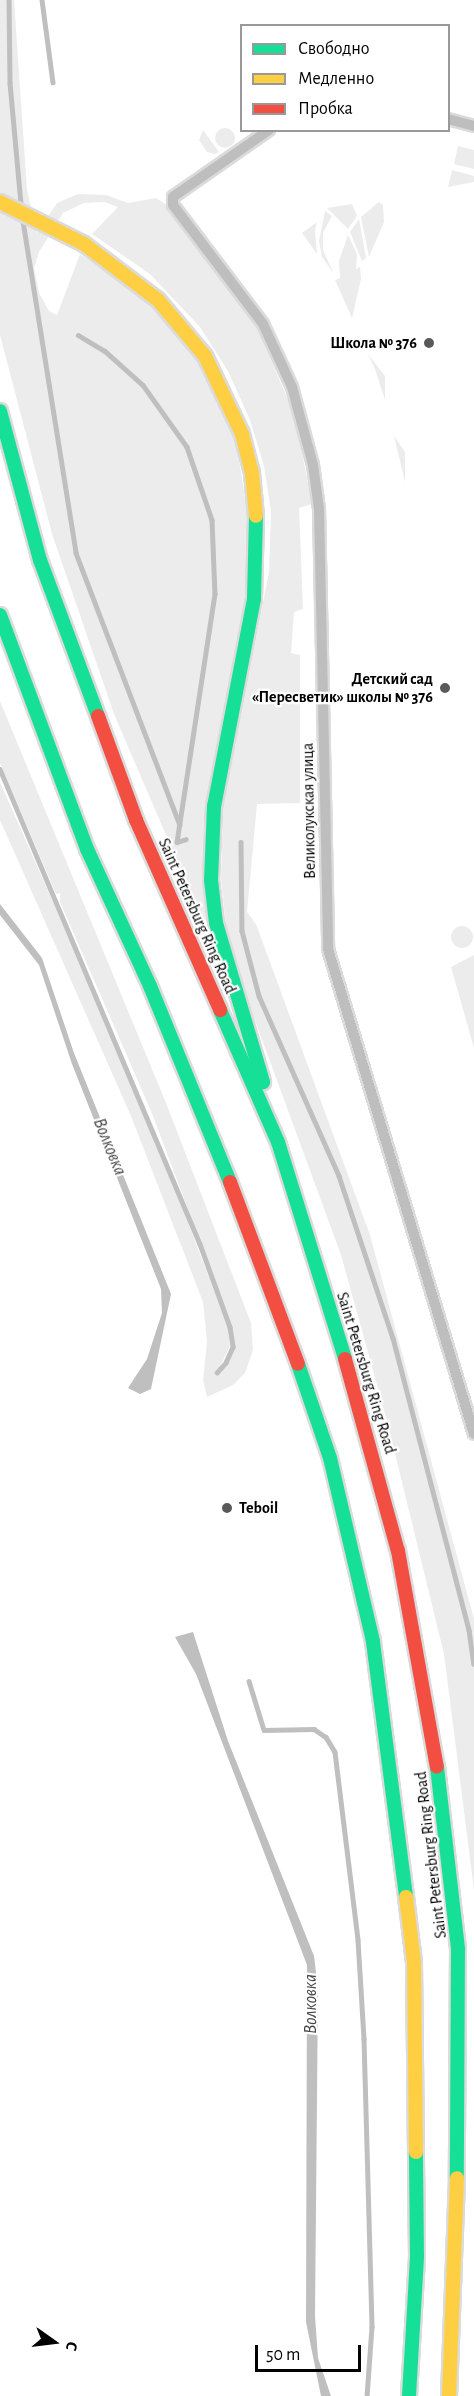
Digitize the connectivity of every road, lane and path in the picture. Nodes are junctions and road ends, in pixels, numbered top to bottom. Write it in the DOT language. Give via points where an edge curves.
graph roads {
  1 [pos="450,120"];
  2 [pos="474,126"];
  3 [pos="266,132"];
  4 [pos="0,202"];
  5 [pos="0,411"];
  6 [pos="0,615"];
  7 [pos="278,1142"];
  8 [pos="474,1434"];
  9 [pos="409,2396"];
  10 [pos="449,2396"];
  1 -- 2 [label="street"];
  3 -- 8 [label="street, Великолукская улица" via="173,197 173,205 263,324 292,387 308,445 319,509 328,949"];
  4 -- 7 [label="highway" via="84,244 158,300 206,356 242,434 252,473 258,542 254,599 214,806 211,880 216,923 250,1030"];
  5 -- 7 [label="highway, Saint Petersburg Ring Road" via="40,560 136,820"];
  6 -- 9 [label="highway, Saint Petersburg Ring Road" via="87,849 150,986 266,1271 330,1458 351,1544 373,1642 414,1962 417,2256"];
  7 -- 10 [label="highway, Saint Petersburg Ring Road" via="370,1442 395,1540 421,1665 440,1792 458,1949 458,2256"];
}
